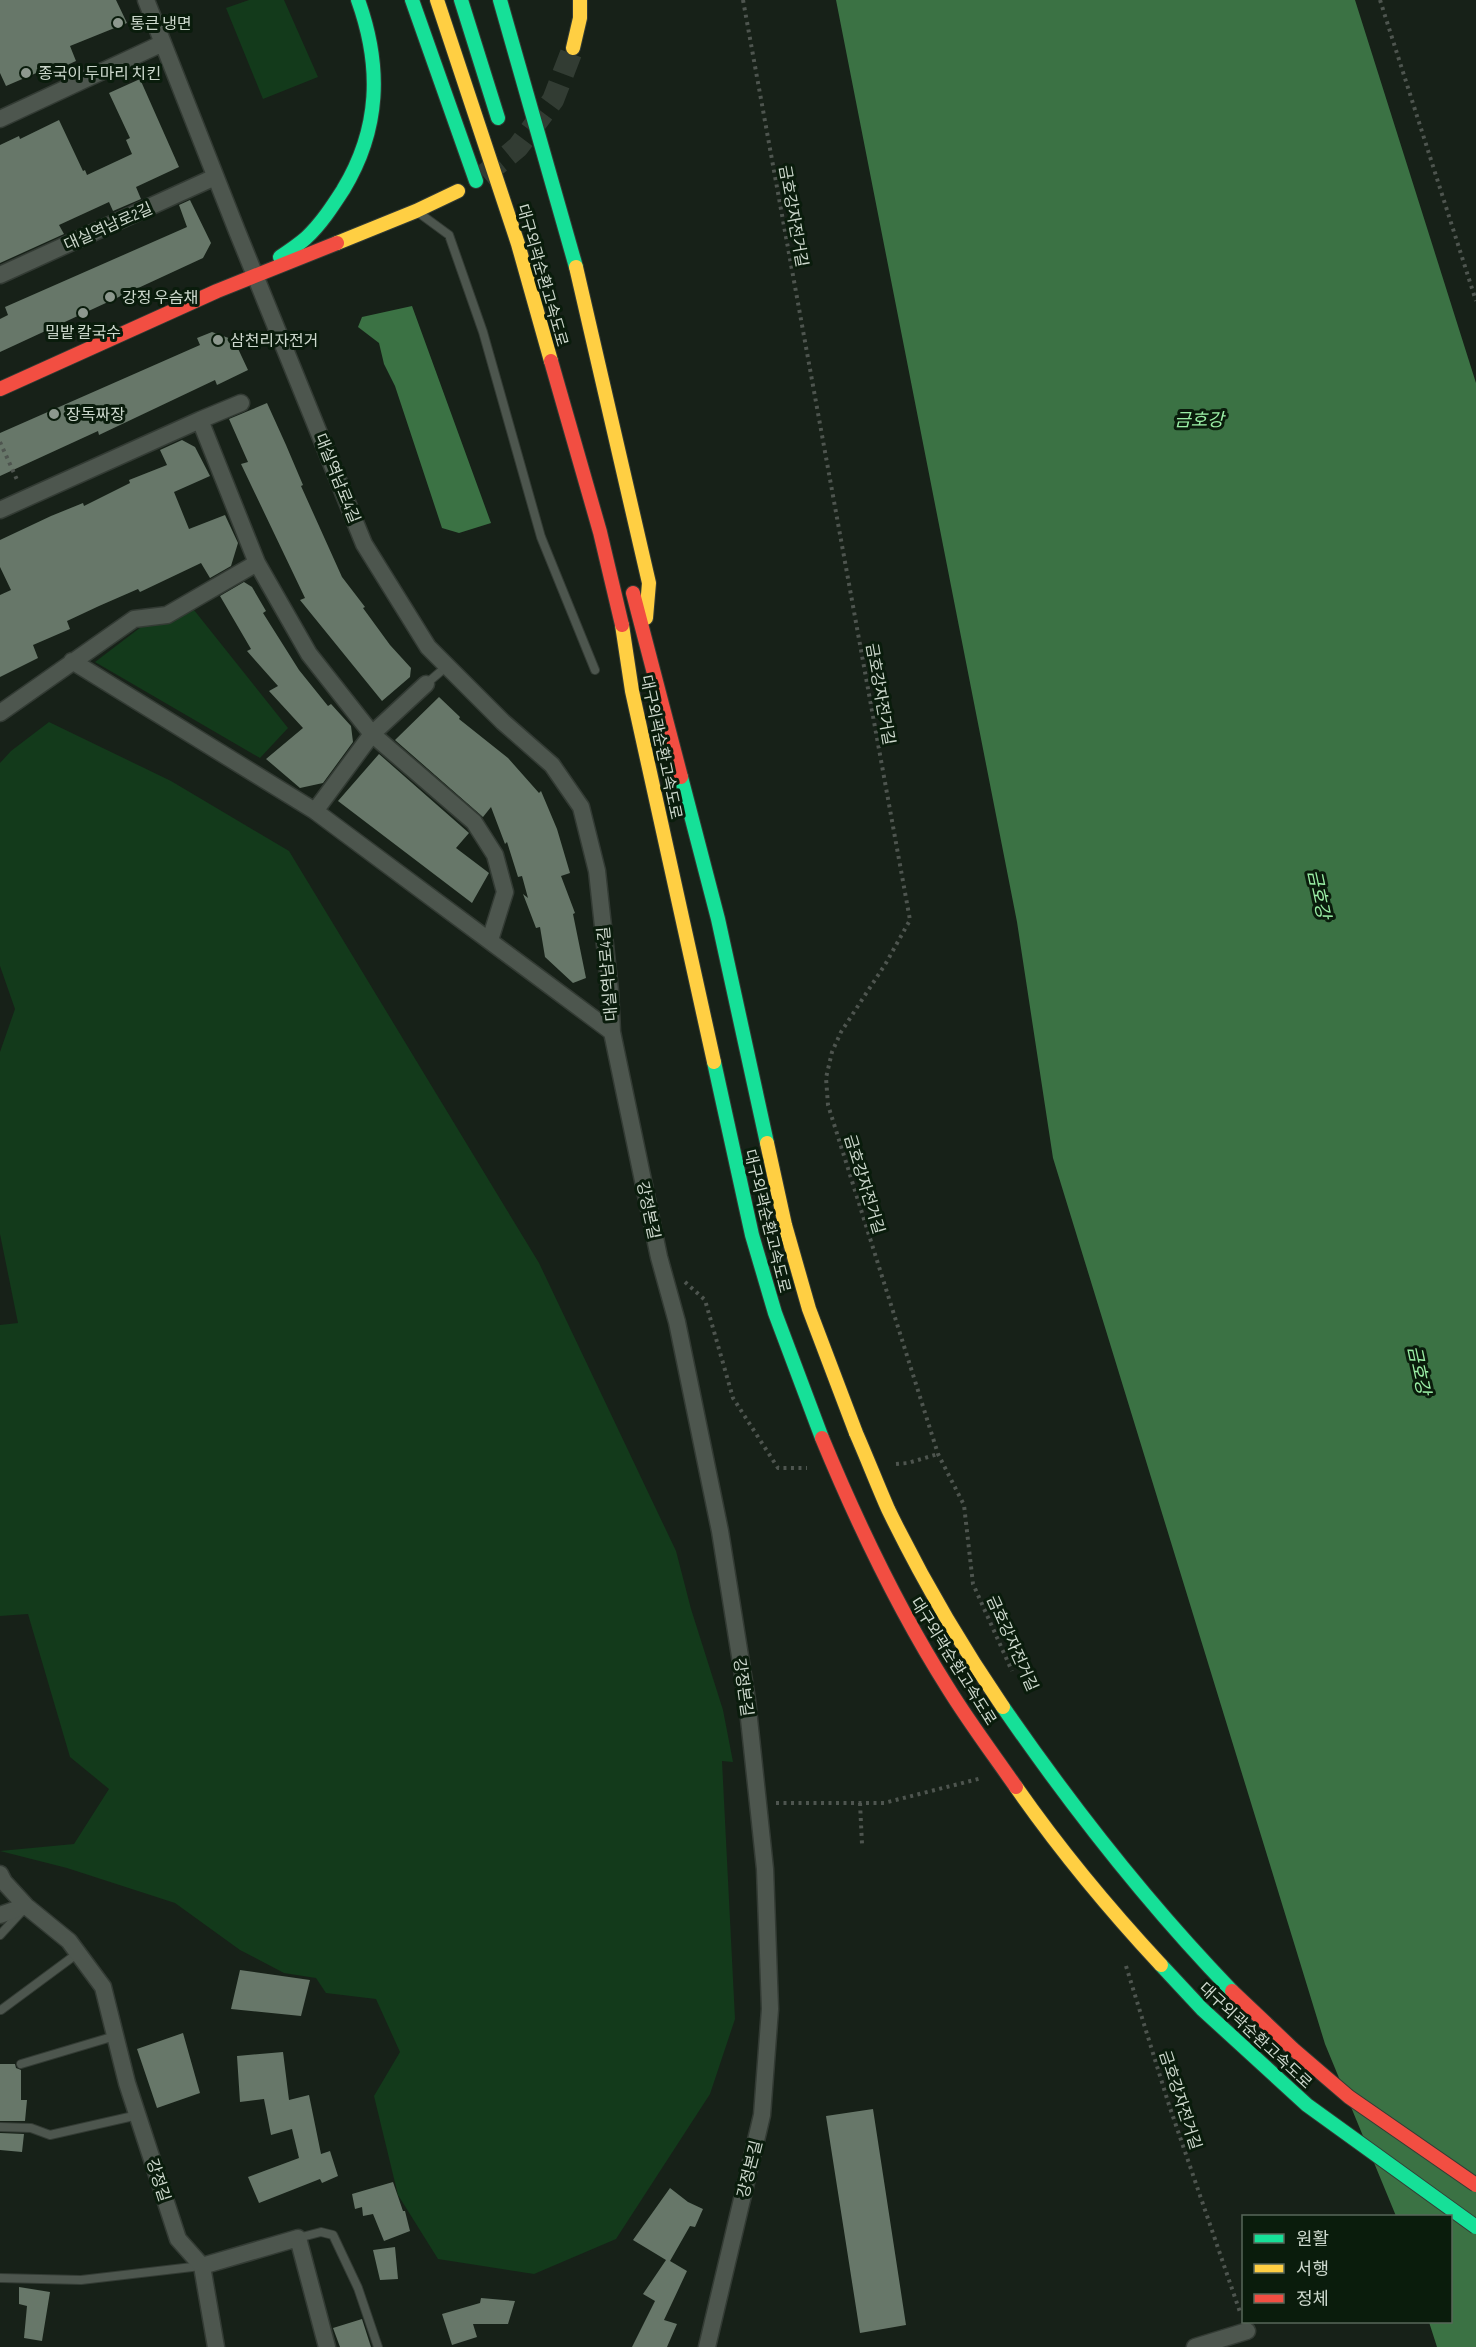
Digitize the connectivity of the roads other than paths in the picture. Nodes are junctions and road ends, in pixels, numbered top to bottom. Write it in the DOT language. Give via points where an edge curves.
graph roads {
  1 [pos="146,0"];
  2 [pos="358,0"];
  3 [pos="412,0"];
  4 [pos="437,0"];
  5 [pos="461,0"];
  6 [pos="501,0"];
  7 [pos="580,0"];
  8 [pos="163,43"];
  9 [pos="573,48"];
  10 [pos="0,119"];
  11 [pos="502,133"];
  12 [pos="215,177"];
  13 [pos="479,189"];
  14 [pos="458,191"];
  15 [pos="416,211"];
  16 [pos="0,275"];
  17 [pos="255,276"];
  18 [pos="0,389"];
  19 [pos="241,403"];
  20 [pos="200,420"];
  21 [pos="0,510"];
  22 [pos="590,551"];
  23 [pos="257,562"];
  24 [pos="630,580"];
  25 [pos="619,606"];
  26 [pos="645,633"];
  27 [pos="72,661"];
  28 [pos="447,666"];
  29 [pos="595,670"];
  30 [pos="426,684"];
  31 [pos="2,707"];
  32 [pos="372,734"];
  33 [pos="315,811"];
  34 [pos="490,940"];
  35 [pos="612,1032"];
  36 [pos="0,1874"];
  37 [pos="27,1906"];
  38 [pos="0,1915"];
  39 [pos="0,1935"];
  40 [pos="78,1953"];
  41 [pos="1,2010"];
  42 [pos="115,2036"];
  43 [pos="21,2064"];
  44 [pos="138,2115"];
  45 [pos="0,2127"];
  46 [pos="1476,2185"];
  47 [pos="1476,2227"];
  48 [pos="298,2238"];
  49 [pos="202,2266"];
  50 [pos="0,2278"];
  51 [pos="1247,2331"];
  52 [pos="216,2347"];
  53 [pos="327,2347"];
  54 [pos="378,2347"];
  55 [pos="707,2347"];
  56 [pos="1195,2347"];
  1 -- 8 [label="street"];
  2 -- 17 [label="main road" via="368,28 375,92 368,138 357,167 330,211 306,238"];
  3 -- 13 [label="main road"];
  4 -- 25 [label="main road, 대구외곽순환고속도로" via="518,244"];
  5 -- 11 [label="main road"];
  6 -- 26 [label="main road" via="571,245 649,583"];
  7 -- 9 [label="main road"];
  8 -- 10 [label="street"];
  8 -- 12 [label="street"];
  12 -- 16 [label="street, 대실역남로2길"];
  12 -- 17 [label="street"];
  14 -- 15 [label="main road"];
  15 -- 17 [label="main road"];
  15 -- 29 [label="lane" via="449,236 483,332 541,537"];
  17 -- 18 [label="main road"];
  17 -- 28 [label="street, 대실역남로4길" via="364,544 428,647"];
  19 -- 20 [label="street"];
  20 -- 21 [label="street"];
  20 -- 23 [label="street"];
  22 -- 25 [label="main road"];
  23 -- 27 [label="street" via="167,615 134,619"];
  23 -- 32 [label="street" via="309,654"];
  24 -- 26 [label="main road, 대구외곽순환고속도로"];
  25 -- 47 [label="main road, 대구외곽순환고속도로, bridge" via="632,691 752,1235 775,1313 822,1438 889,1587 948,1689 1038,1819 1116,1917 1202,2009 1307,2105"];
  26 -- 46 [label="main road, 대구외곽순환고속도로, bridge" via="718,919 785,1225 813,1320 889,1511 981,1672 1045,1766 1196,1954 1270,2028 1360,2105"];
  27 -- 31 [label="street"];
  27 -- 33 [label="street, 대실역남로4길"];
  28 -- 30 [label="lane"];
  28 -- 35 [label="street, 대실역남로4길" via="552,765 581,807 597,871"];
  30 -- 32 [label="street"];
  32 -- 33 [label="street"];
  32 -- 34 [label="street" via="474,822 495,855 505,892"];
  33 -- 34 [label="street, 대실역남로4길"];
  34 -- 35 [label="street, 대실역남로4길"];
  35 -- 55 [label="street, 강정본길" via="720,1531 747,1700 765,1869 770,2009 762,2115"];
  36 -- 37 [label="street, 강정길"];
  37 -- 38 [label="street"];
  37 -- 39 [label="lane"];
  37 -- 40 [label="street, 강정길"];
  40 -- 41 [label="lane"];
  40 -- 42 [label="street, 강정길" via="103,1987"];
  42 -- 43 [label="lane"];
  42 -- 44 [label="street, 강정길"];
  44 -- 45 [label="lane" via="50,2135 31,2128"];
  44 -- 49 [label="street, 강정길" via="178,2239"];
  48 -- 49 [label="street"];
  48 -- 53 [label="street"];
  48 -- 54 [label="lane" via="321,2232 333,2235 358,2288"];
  49 -- 50 [label="lane" via="81,2280"];
  49 -- 52 [label="street"];
  51 -- 56 [label="street"];
}
